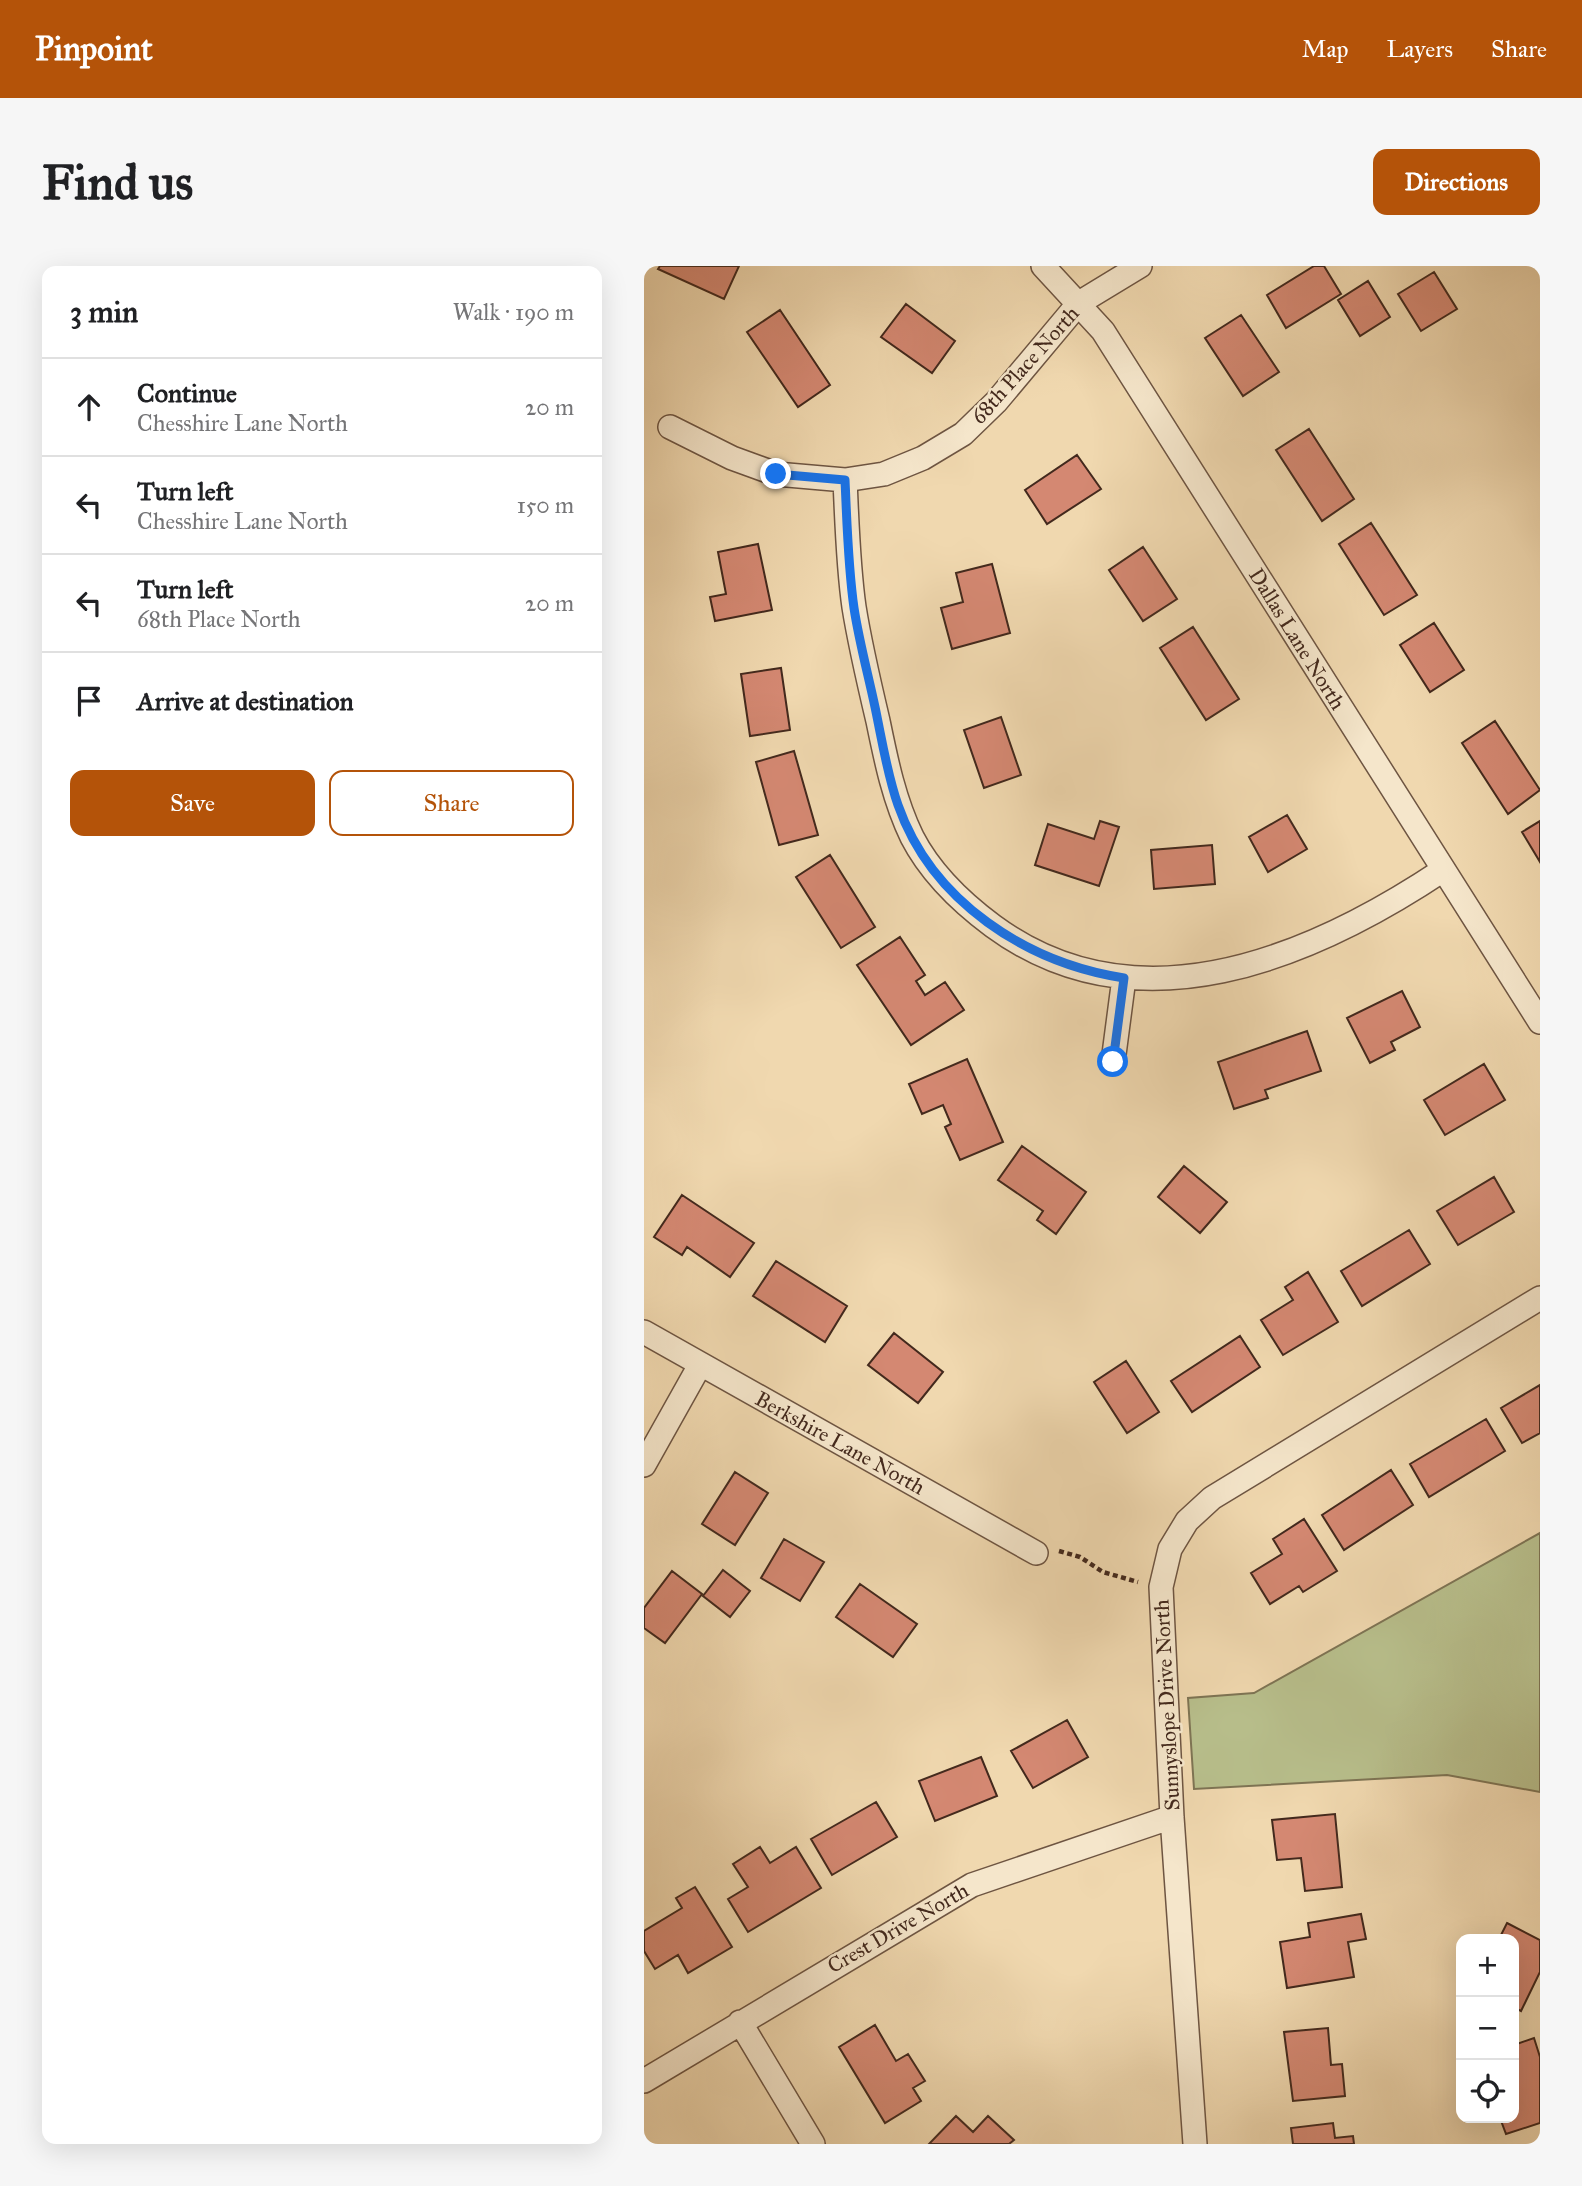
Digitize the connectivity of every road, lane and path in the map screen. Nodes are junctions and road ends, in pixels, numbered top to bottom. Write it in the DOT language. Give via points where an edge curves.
graph roads {
  1 [pos="1043,266"];
  2 [pos="1140,266"];
  3 [pos="1079,303"];
  4 [pos="670,427"];
  5 [pos="845,480"];
  6 [pos="1443,870"];
  7 [pos="1124,978"];
  8 [pos="1540,1022"];
  9 [pos="1113,1062"];
  10 [pos="1540,1298"];
  11 [pos="644,1332"];
  12 [pos="700,1365"];
  13 [pos="644,1465"];
  14 [pos="1036,1553"];
  15 [pos="1161,1587"];
  16 [pos="1172,1817"];
  17 [pos="740,2022"];
  18 [pos="644,2081"];
  19 [pos="813,2144"];
  20 [pos="1195,2144"];
  1 -- 3 [label="street, Dallas Lane North"];
  2 -- 3 [label="street, 68th Place North"];
  3 -- 5 [label="street, 68th Place North" via="963,434 884,474"];
  3 -- 6 [label="street, Dallas Lane North" via="1103,331"];
  4 -- 5 [label="street, 68th Place North" via="776,474"];
  5 -- 7 [label="street" via="859,634 889,773 914,839 944,882 1017,944 1084,972"];
  6 -- 7 [label="street" via="1363,920 1290,952 1187,976"];
  6 -- 8 [label="street, Dallas Lane North"];
  7 -- 9 [label="street"];
  10 -- 15 [label="street, Sunnyslope Drive North" via="1212,1498 1187,1521 1170,1549"];
  11 -- 12 [label="street, Berkshire Lane North"];
  12 -- 13 [label="street"];
  12 -- 14 [label="street, Berkshire Lane North"];
  14 -- 15 [label="path" via="1045,1547 1057,1550 1080,1557 1103,1572"];
  15 -- 16 [label="street, Sunnyslope Drive North"];
  16 -- 17 [label="street, Crest Drive North" via="972,1885"];
  16 -- 20 [label="street, Sunnyslope Drive North"];
  17 -- 18 [label="street, Crest Drive North"];
  17 -- 19 [label="street"];
}
